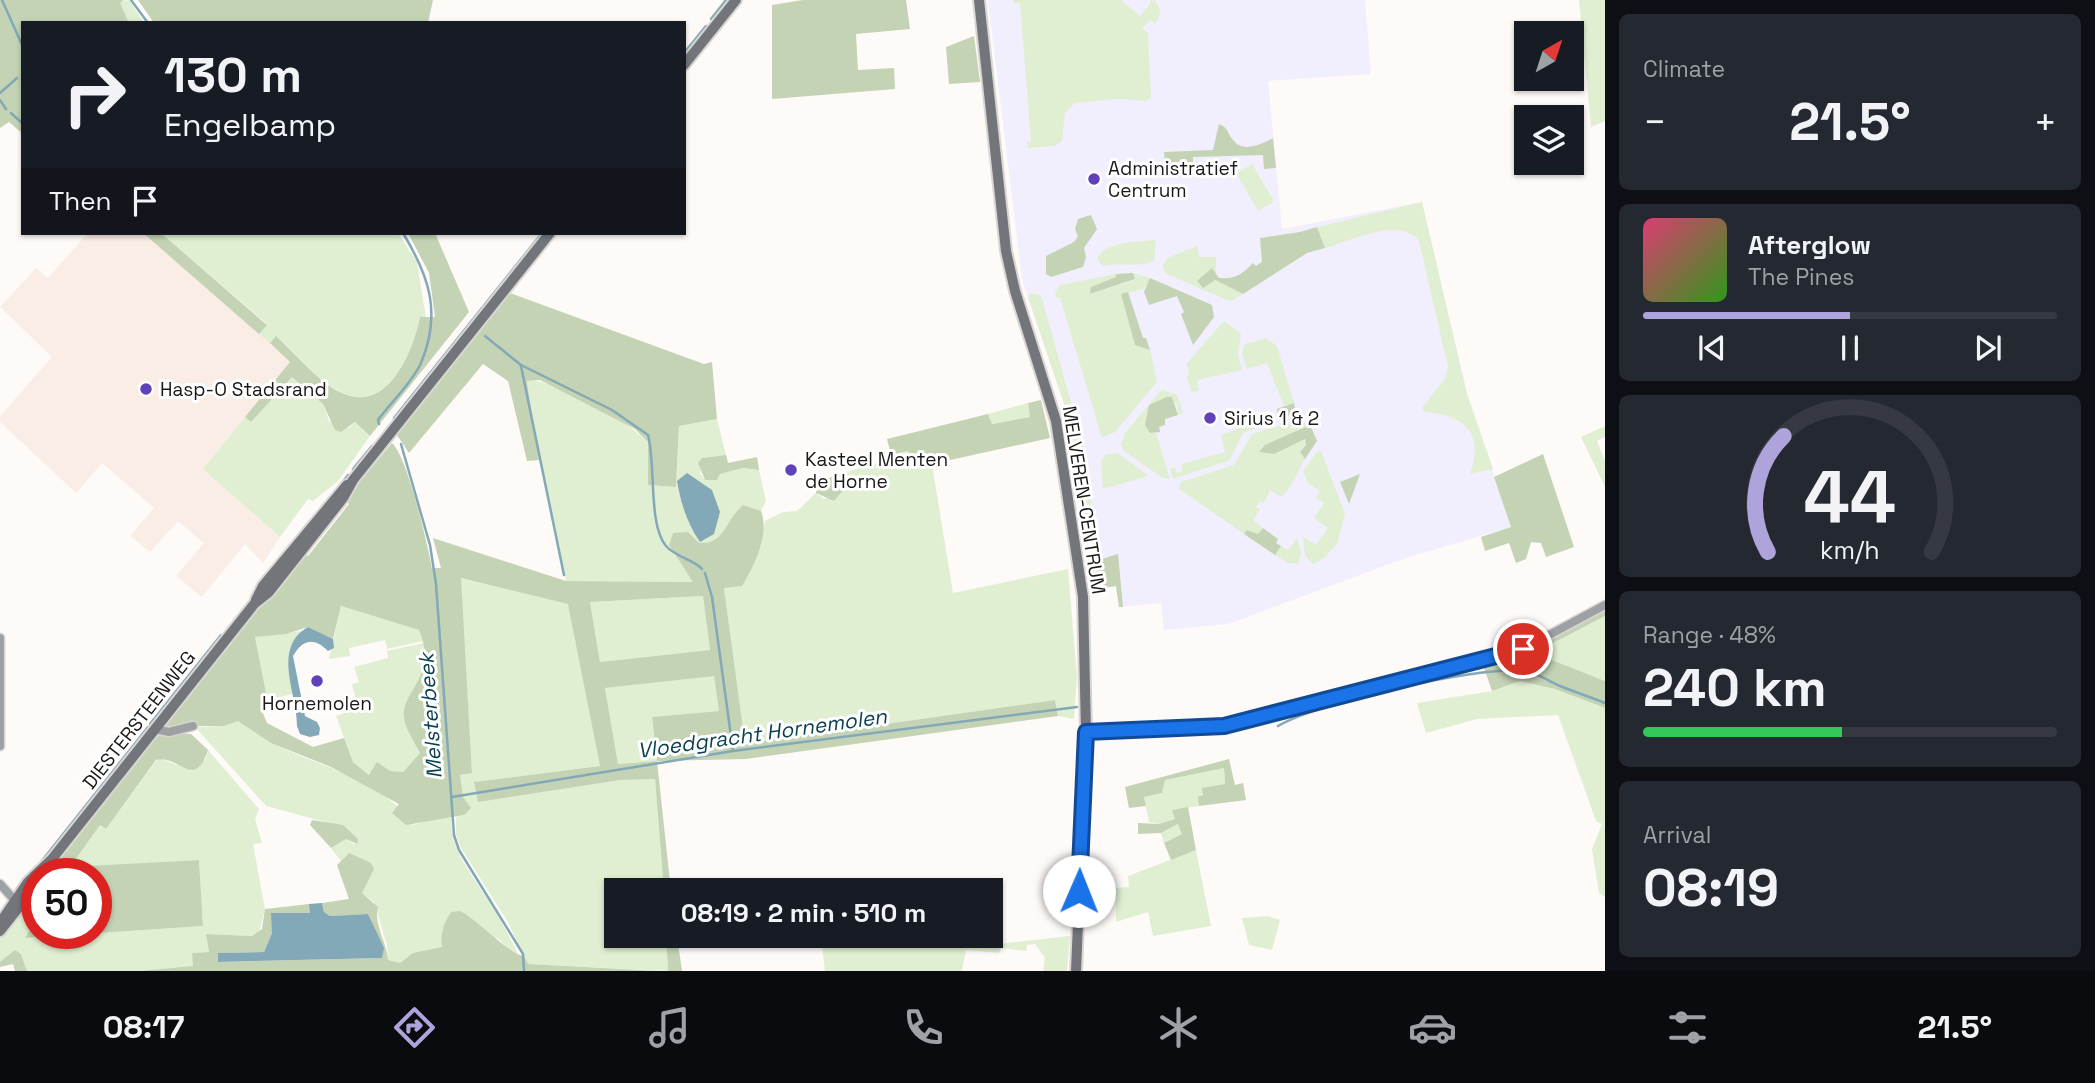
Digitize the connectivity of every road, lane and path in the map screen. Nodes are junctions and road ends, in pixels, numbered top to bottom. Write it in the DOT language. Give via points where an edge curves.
graph roads {
  1 [pos="736,0"];
  2 [pos="979,0"];
  3 [pos="686,62"];
  4 [pos="548,235"];
  5 [pos="1605,605"];
  6 [pos="0,638"];
  7 [pos="193,726"];
  8 [pos="155,729"];
  9 [pos="1086,732"];
  10 [pos="0,747"];
  11 [pos="53,858"];
  12 [pos="0,884"];
  13 [pos="21,895"];
  14 [pos="21,899"];
  15 [pos="17,903"];
  16 [pos="0,923"];
  17 [pos="0,931"];
  18 [pos="1076,971"];
  1 -- 3 [label="main road"];
  2 -- 9 [label="main road, MELVEREN-CENTRUM" via="1006,251 1056,421 1078,559 1085,624"];
  4 -- 8 [label="main road, DIESTERSTEENWEG" via="275,584"];
  5 -- 9 [label="street" via="1506,655 1224,726"];
  6 -- 10 [label="street"];
  7 -- 8 [label="street" via="169,732"];
  8 -- 11 [label="main road, DIESTERSTEENWEG"];
  9 -- 18 [label="main road, MELVEREN-CENTRUM"];
  12 -- 15 [label="street"];
  13 -- 15 [label="main road, DIESTERSTEENWEG"];
  14 -- 15 [label="main road, DIESTERSTEENWEG"];
  15 -- 16 [label="main road, DIESTERSTEENWEG"];
  15 -- 17 [label="main road, DIESTERSTEENWEG"];
}
